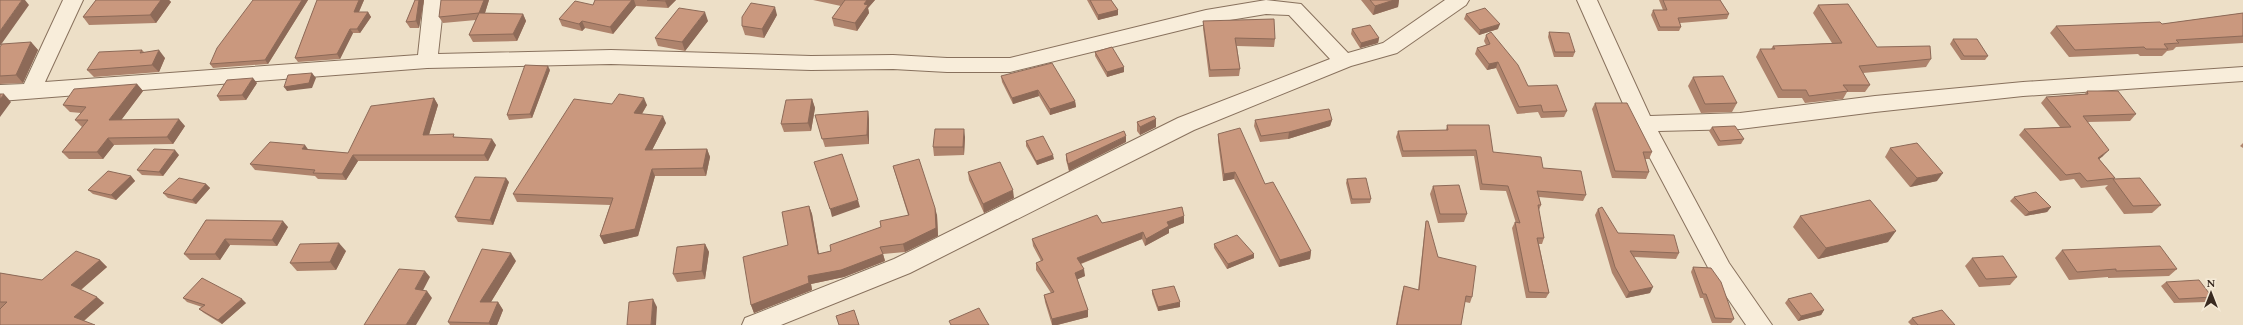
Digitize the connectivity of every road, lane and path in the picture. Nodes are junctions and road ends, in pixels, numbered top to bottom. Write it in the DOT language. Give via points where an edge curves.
graph roads {
  1 [pos="73,0"];
  2 [pos="434,0"];
  3 [pos="1458,0"];
  4 [pos="1587,0"];
  5 [pos="427,61"];
  6 [pos="1344,61"];
  7 [pos="2243,74"];
  8 [pos="31,90"];
  9 [pos="0,93"];
  10 [pos="1643,124"];
  11 [pos="754,325"];
  12 [pos="1760,325"];
  1 -- 8 [label="street"];
  2 -- 5 [label="street"];
  3 -- 6 [label="street" via="1390,48"];
  4 -- 10 [label="street"];
  5 -- 6 [label="street" via="611,57 1010,65 1206,18 1266,7 1294,9"];
  5 -- 8 [label="street"];
  6 -- 11 [label="street" via="1186,124 902,266"];
  7 -- 10 [label="street" via="2023,89 1740,121"];
  8 -- 9 [label="street"];
  10 -- 12 [label="street" via="1721,270"];
}
